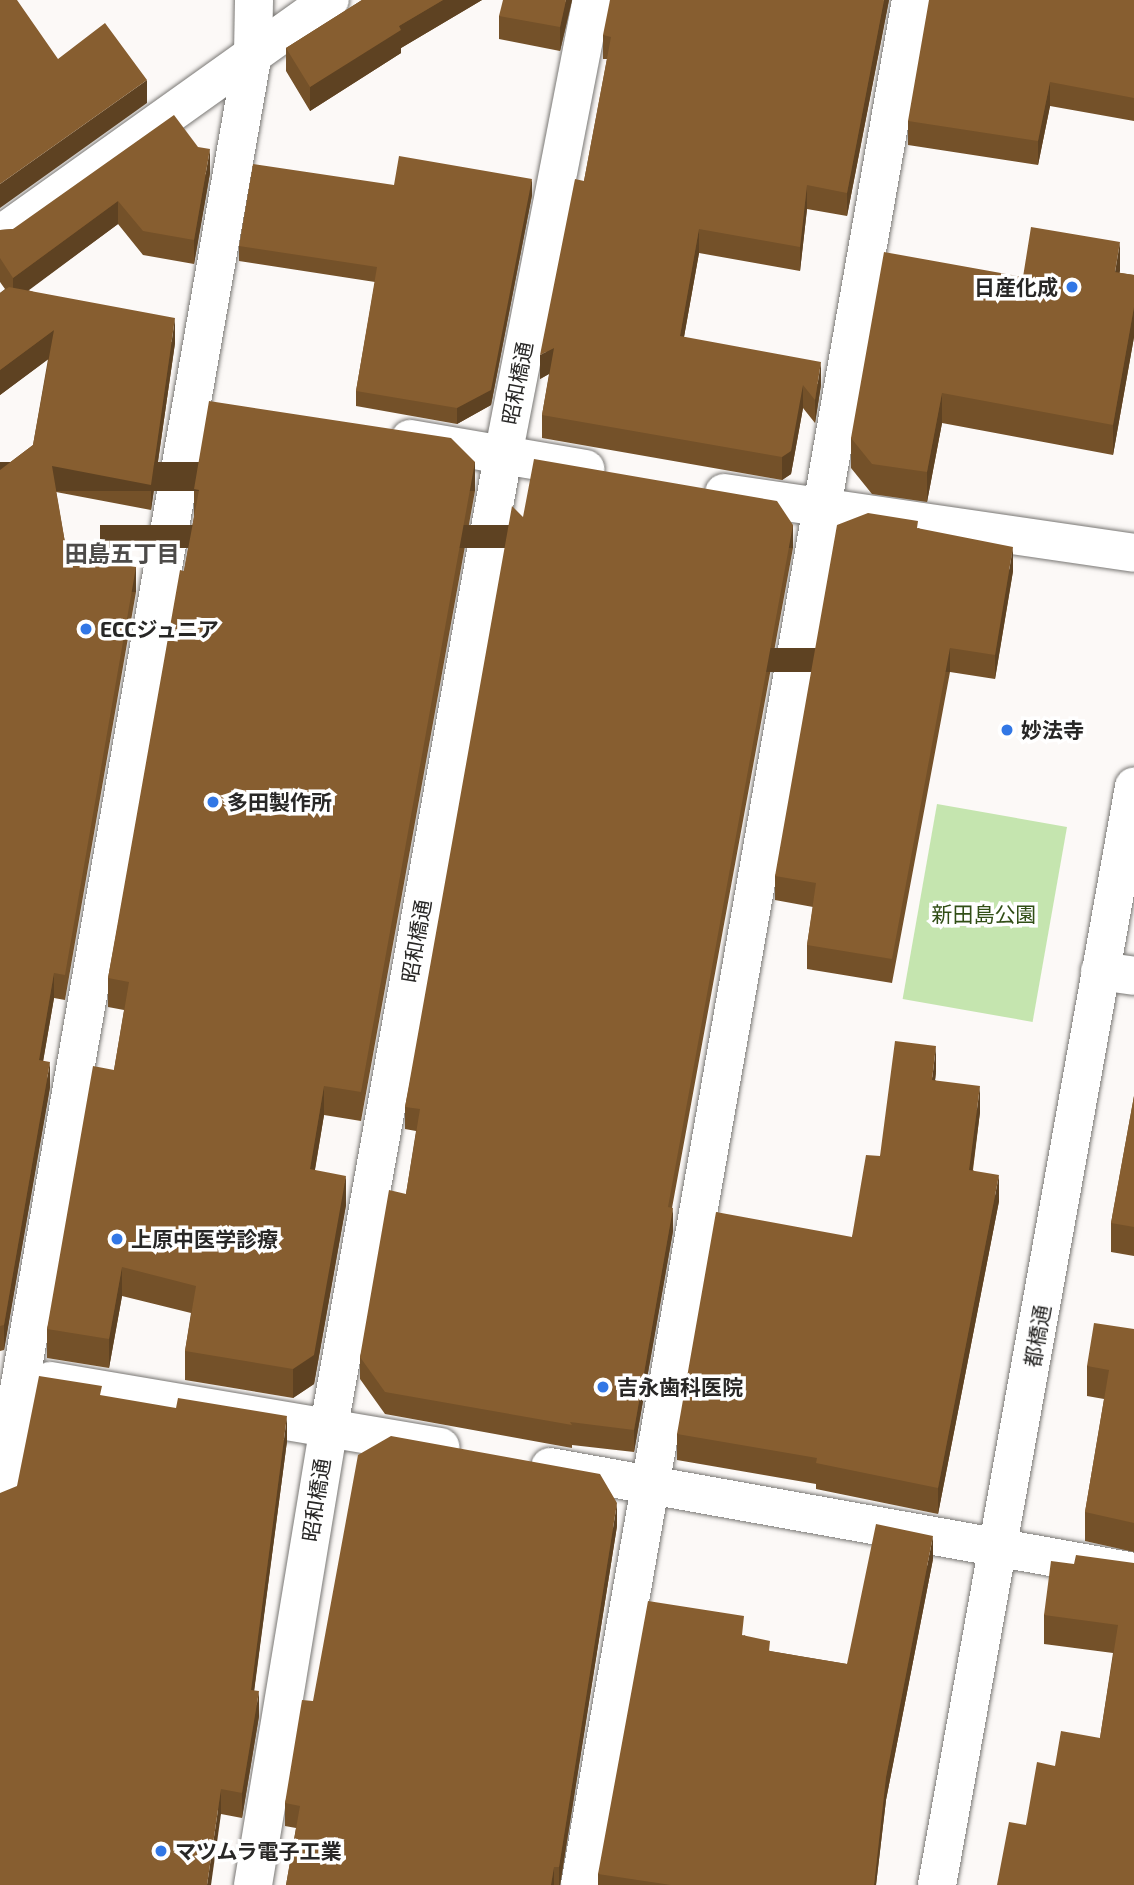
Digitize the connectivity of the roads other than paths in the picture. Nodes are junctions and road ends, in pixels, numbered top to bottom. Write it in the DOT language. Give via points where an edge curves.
graph roads {
  1 [pos="254,0"];
  2 [pos="330,0"];
  3 [pos="592,0"];
  4 [pos="911,0"];
  5 [pos="253,53"];
  6 [pos="0,235"];
  7 [pos="192,400"];
  8 [pos="233,407"];
  9 [pos="381,434"];
  10 [pos="503,456"];
  11 [pos="622,476"];
  12 [pos="689,487"];
  13 [pos="822,509"];
  14 [pos="1134,553"];
  15 [pos="1134,787"];
  16 [pos="1117,973"];
  17 [pos="11,1374"];
  18 [pos="329,1426"];
  19 [pos="477,1454"];
  20 [pos="516,1461"];
  21 [pos="648,1484"];
  22 [pos="0,1498"];
  23 [pos="998,1547"];
  24 [pos="1134,1572"];
  25 [pos="253,1885"];
  26 [pos="580,1885"];
  27 [pos="936,1885"];
  1 -- 5 [label="street"];
  2 -- 5 [label="street"];
  3 -- 10 [label="street, 昭和橋通"];
  4 -- 13 [label="street"];
  5 -- 6 [label="street"];
  5 -- 7 [label="street"];
  7 -- 8 [label="street"];
  7 -- 17 [label="street"];
  9 -- 10 [label="street"];
  10 -- 11 [label="street"];
  10 -- 18 [label="street, 昭和橋通"];
  12 -- 13 [label="street"];
  13 -- 14 [label="street"];
  13 -- 21 [label="street"];
  15 -- 16 [label="street, 都橋通"];
  16 -- 23 [label="street, 都橋通"];
  17 -- 18 [label="street"];
  17 -- 22 [label="street"];
  18 -- 19 [label="street"];
  18 -- 25 [label="street, 昭和橋通"];
  20 -- 21 [label="street"];
  21 -- 23 [label="street"];
  21 -- 26 [label="street"];
  23 -- 24 [label="street"];
  23 -- 27 [label="street, 都橋通"];
}
